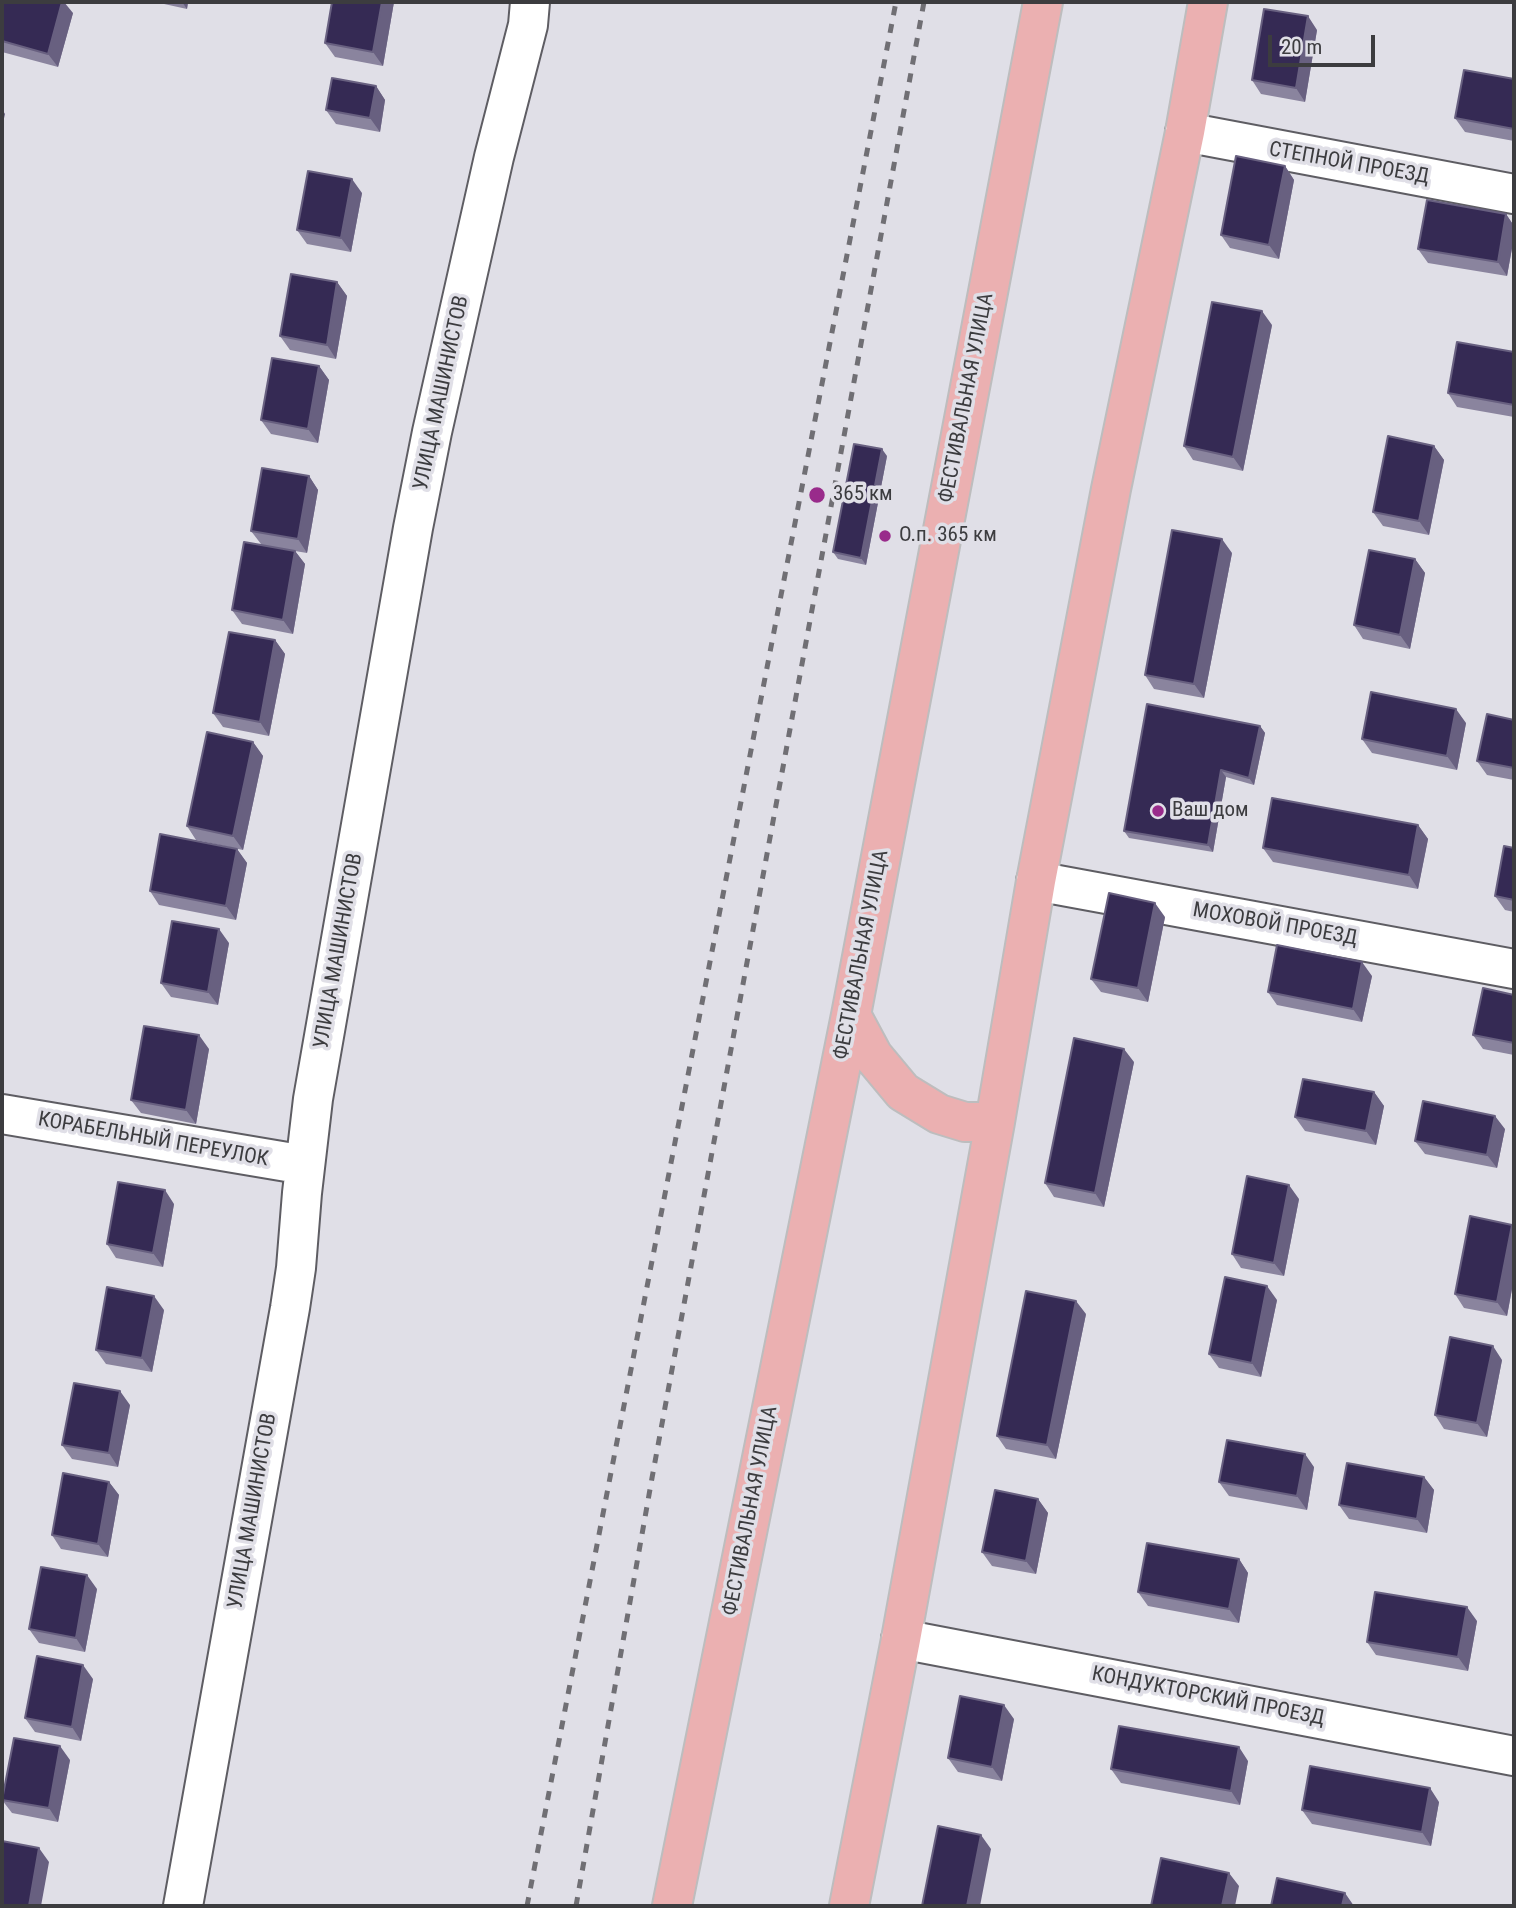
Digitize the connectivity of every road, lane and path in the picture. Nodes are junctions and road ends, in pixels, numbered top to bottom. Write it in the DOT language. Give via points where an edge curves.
graph roads {
  1 [pos="530,2"];
  2 [pos="1043,2"];
  3 [pos="1208,2"];
  4 [pos="1185,132"];
  5 [pos="1514,194"];
  6 [pos="1036,881"];
  7 [pos="1514,969"];
  8 [pos="851,1015"];
  9 [pos="2,1114"];
  10 [pos="995,1122"];
  11 [pos="305,1165"];
  12 [pos="901,1639"];
  13 [pos="1514,1756"];
  14 [pos="183,1906"];
  15 [pos="672,1906"];
  16 [pos="849,1906"];
  1 -- 11 [label="street, УЛИЦА МАШИНИСТОВ" via="418,502"];
  2 -- 8 [label="main road, ФЕСТИВАЛЬНАЯ УЛИЦА"];
  3 -- 4 [label="main road"];
  4 -- 5 [label="street, СТЕПНОЙ ПРОЕЗД"];
  4 -- 6 [label="main road"];
  6 -- 7 [label="street, МОХОВОЙ ПРОЕЗД"];
  6 -- 10 [label="main road"];
  8 -- 10 [label="main road" via="873,1056 903,1091 939,1114 965,1122"];
  8 -- 15 [label="main road, ФЕСТИВАЛЬНАЯ УЛИЦА"];
  9 -- 11 [label="street, КОРАБЕЛЬНЫЙ ПЕРЕУЛОК"];
  10 -- 12 [label="main road"];
  11 -- 14 [label="street, УЛИЦА МАШИНИСТОВ" via="290,1308"];
  12 -- 13 [label="street, КОНДУКТОРСКИЙ ПРОЕЗД"];
  12 -- 16 [label="main road"];
}
